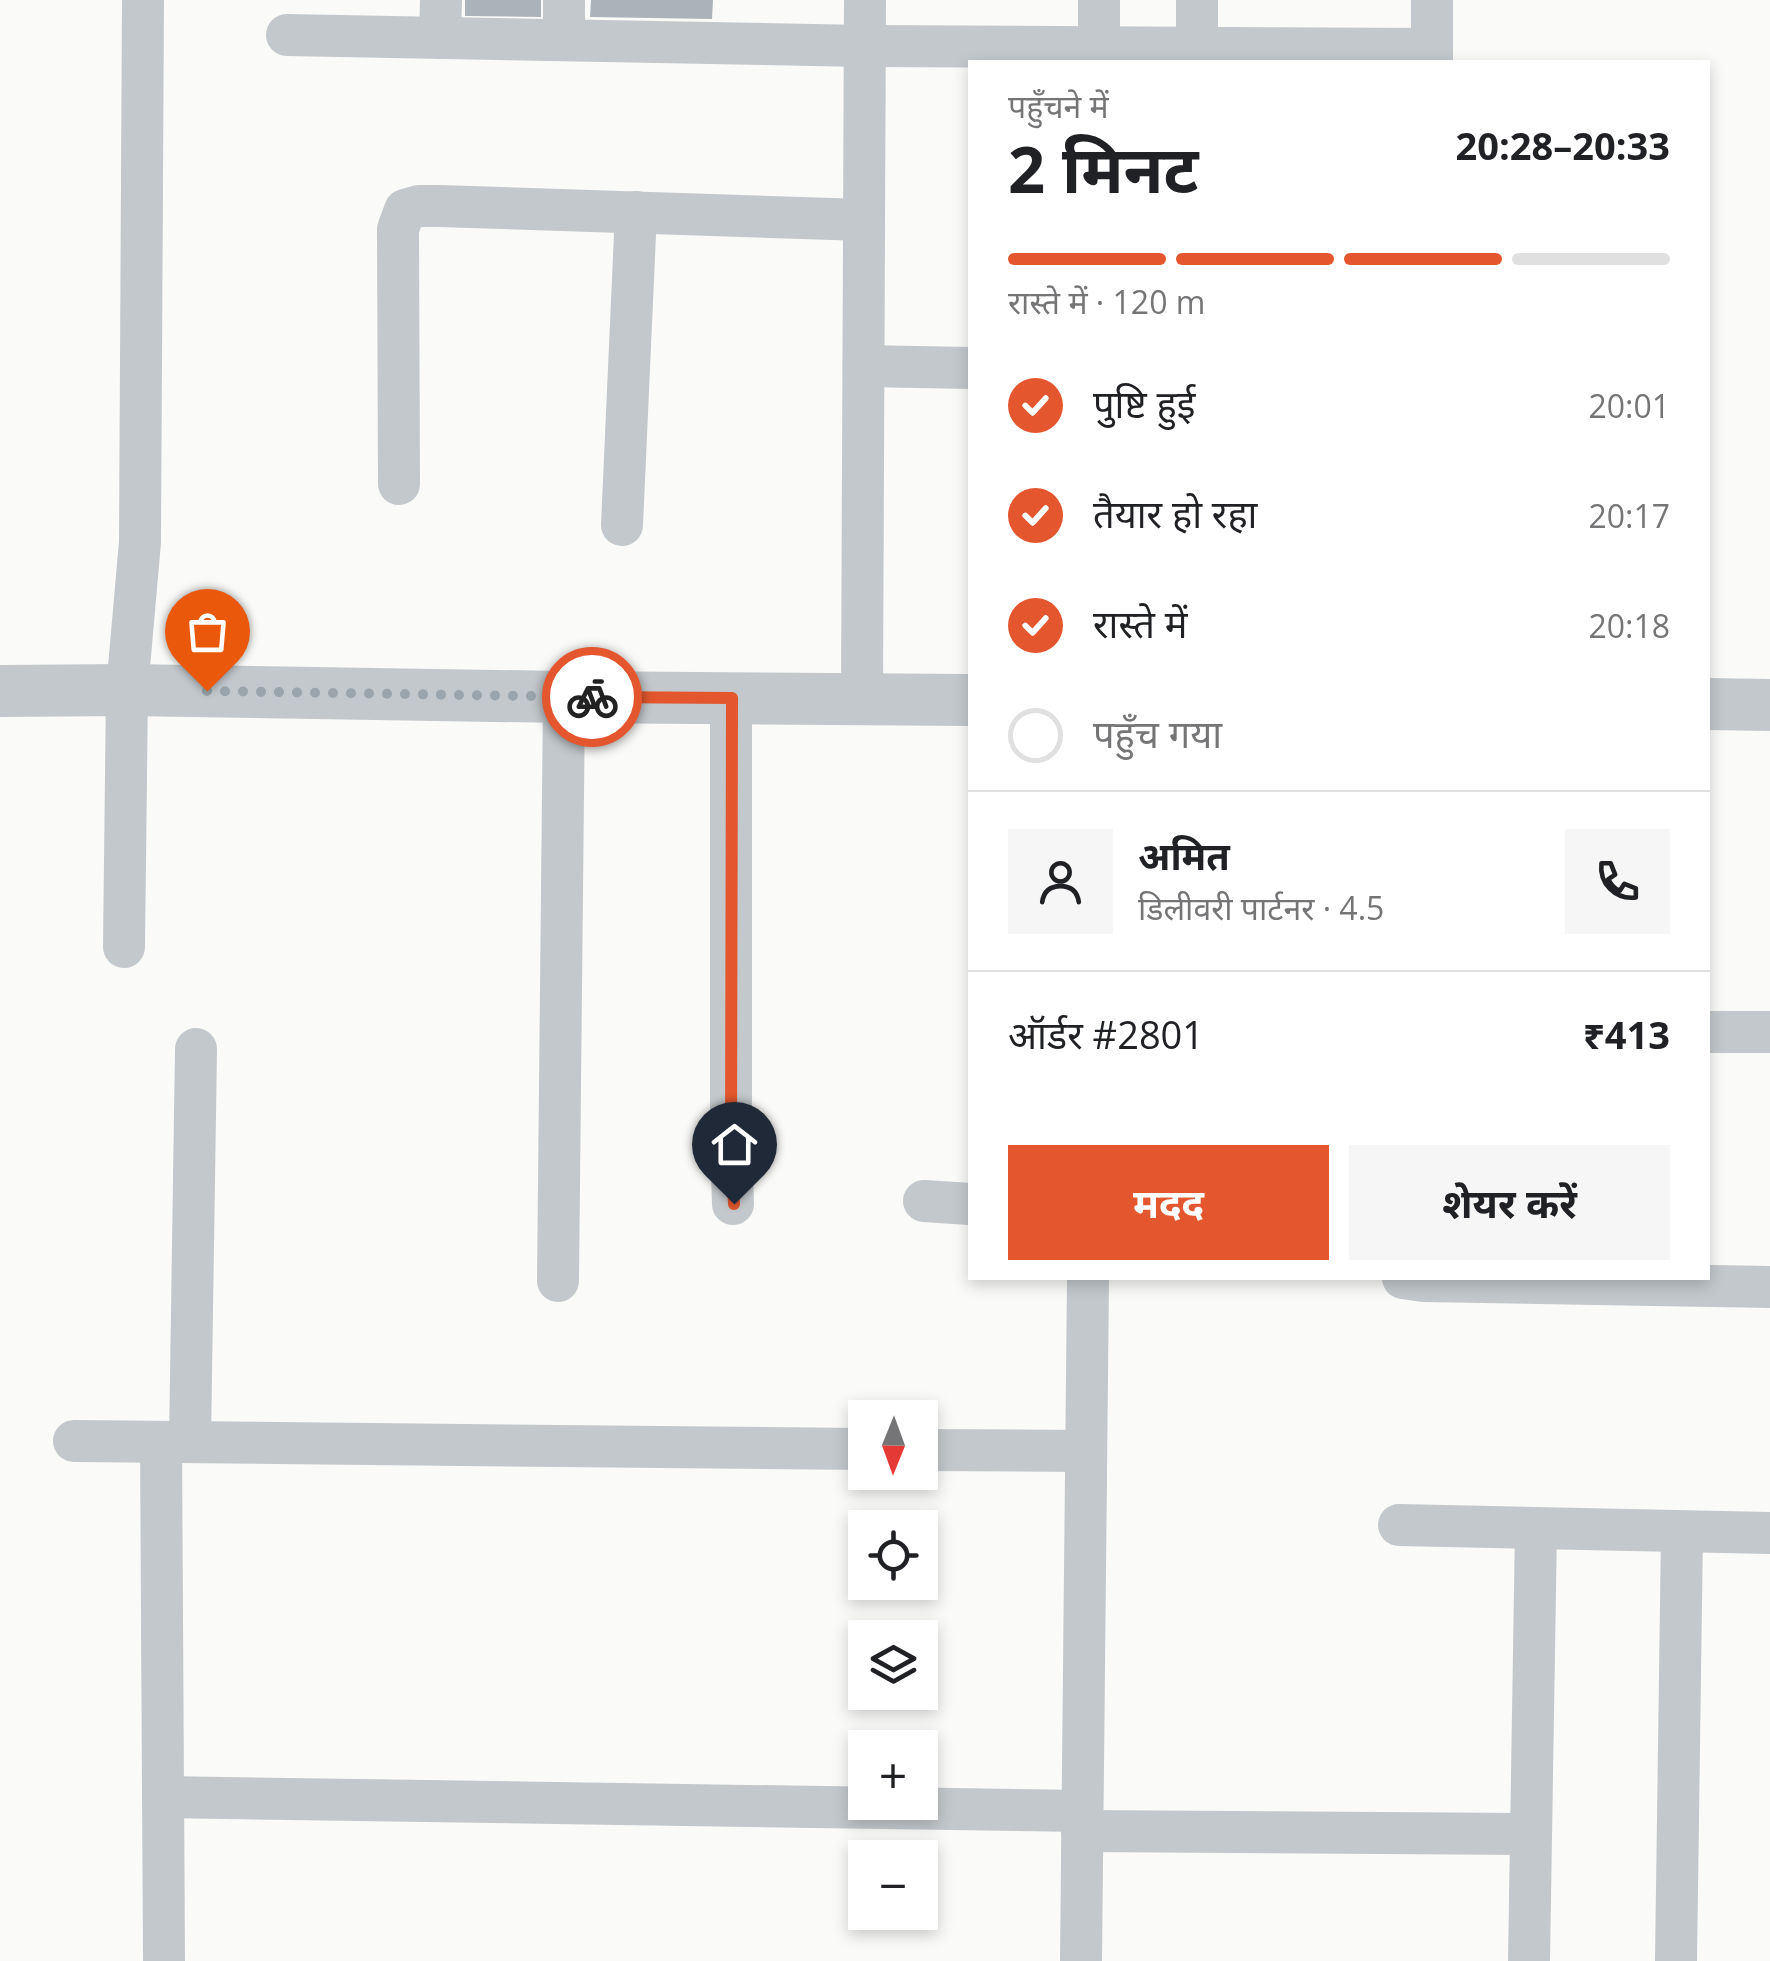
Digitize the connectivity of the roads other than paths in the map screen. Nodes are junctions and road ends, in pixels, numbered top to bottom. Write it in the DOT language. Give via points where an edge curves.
graph roads {
  1 [pos="142,0"];
  2 [pos="865,0"];
  3 [pos="1100,0"];
  4 [pos="1197,0"];
  5 [pos="1432,0"];
  6 [pos="441,19"];
  7 [pos="564,20"];
  8 [pos="287,35"];
  9 [pos="865,46"];
  10 [pos="1098,46"];
  11 [pos="1197,46"];
  12 [pos="1053,54"];
  13 [pos="1432,56"];
  14 [pos="636,212"];
  15 [pos="864,220"];
  16 [pos="864,366"];
  17 [pos="968,368"];
  18 [pos="400,484"];
  19 [pos="622,526"];
  20 [pos="0,690"];
  21 [pos="127,690"];
  22 [pos="564,696"];
  23 [pos="732,698"];
  24 [pos="862,699"];
  25 [pos="968,700"];
  26 [pos="1710,704"];
  27 [pos="1770,705"];
  28 [pos="124,947"];
  29 [pos="1710,1032"];
  30 [pos="1770,1032"];
  31 [pos="196,1049"];
  32 [pos="924,1202"];
  33 [pos="734,1204"];
  34 [pos="968,1204"];
  35 [pos="558,1280"];
  36 [pos="1088,1280"];
  37 [pos="1416,1280"];
  38 [pos="1770,1287"];
  39 [pos="74,1441"];
  40 [pos="176,1442"];
  41 [pos="848,1449"];
  42 [pos="938,1450"];
  43 [pos="1086,1451"];
  44 [pos="1399,1525"];
  45 [pos="1536,1528"];
  46 [pos="1682,1532"];
  47 [pos="1770,1533"];
  48 [pos="163,1797"];
  49 [pos="1082,1821"];
  50 [pos="1531,1834"];
  51 [pos="164,1961"];
  52 [pos="1080,1961"];
  53 [pos="1530,1961"];
  54 [pos="1676,1961"];
  1 -- 21 [label="street" via="140,542"];
  2 -- 9 [label="street"];
  3 -- 10 [label="street"];
  4 -- 11 [label="street"];
  5 -- 13 [label="street"];
  6 -- 7 [label="street"];
  6 -- 8 [label="street"];
  7 -- 9 [label="street"];
  9 -- 12 [label="street"];
  9 -- 15 [label="street"];
  10 -- 11 [label="street"];
  10 -- 12 [label="street"];
  11 -- 13 [label="street"];
  14 -- 15 [label="street"];
  14 -- 18 [label="street" via="405,210 398,228"];
  14 -- 19 [label="street"];
  15 -- 16 [label="street"];
  16 -- 17 [label="street"];
  16 -- 24 [label="street"];
  20 -- 21 [label="street"];
  21 -- 22 [label="street"];
  21 -- 28 [label="street"];
  22 -- 23 [label="street"];
  22 -- 35 [label="street"];
  23 -- 24 [label="street"];
  23 -- 33 [label="street"];
  24 -- 25 [label="street"];
  26 -- 27 [label="street"];
  29 -- 30 [label="street"];
  31 -- 40 [label="street"];
  32 -- 34 [label="street"];
  36 -- 43 [label="street"];
  37 -- 38 [label="street"];
  39 -- 40 [label="street"];
  40 -- 41 [label="street"];
  40 -- 48 [label="street"];
  42 -- 43 [label="street"];
  43 -- 49 [label="street"];
  44 -- 45 [label="street"];
  45 -- 46 [label="street"];
  45 -- 50 [label="street"];
  46 -- 47 [label="street"];
  46 -- 54 [label="street"];
  48 -- 49 [label="street"];
  48 -- 51 [label="street"];
  49 -- 50 [label="street"];
  49 -- 52 [label="street"];
  50 -- 53 [label="street"];
}
